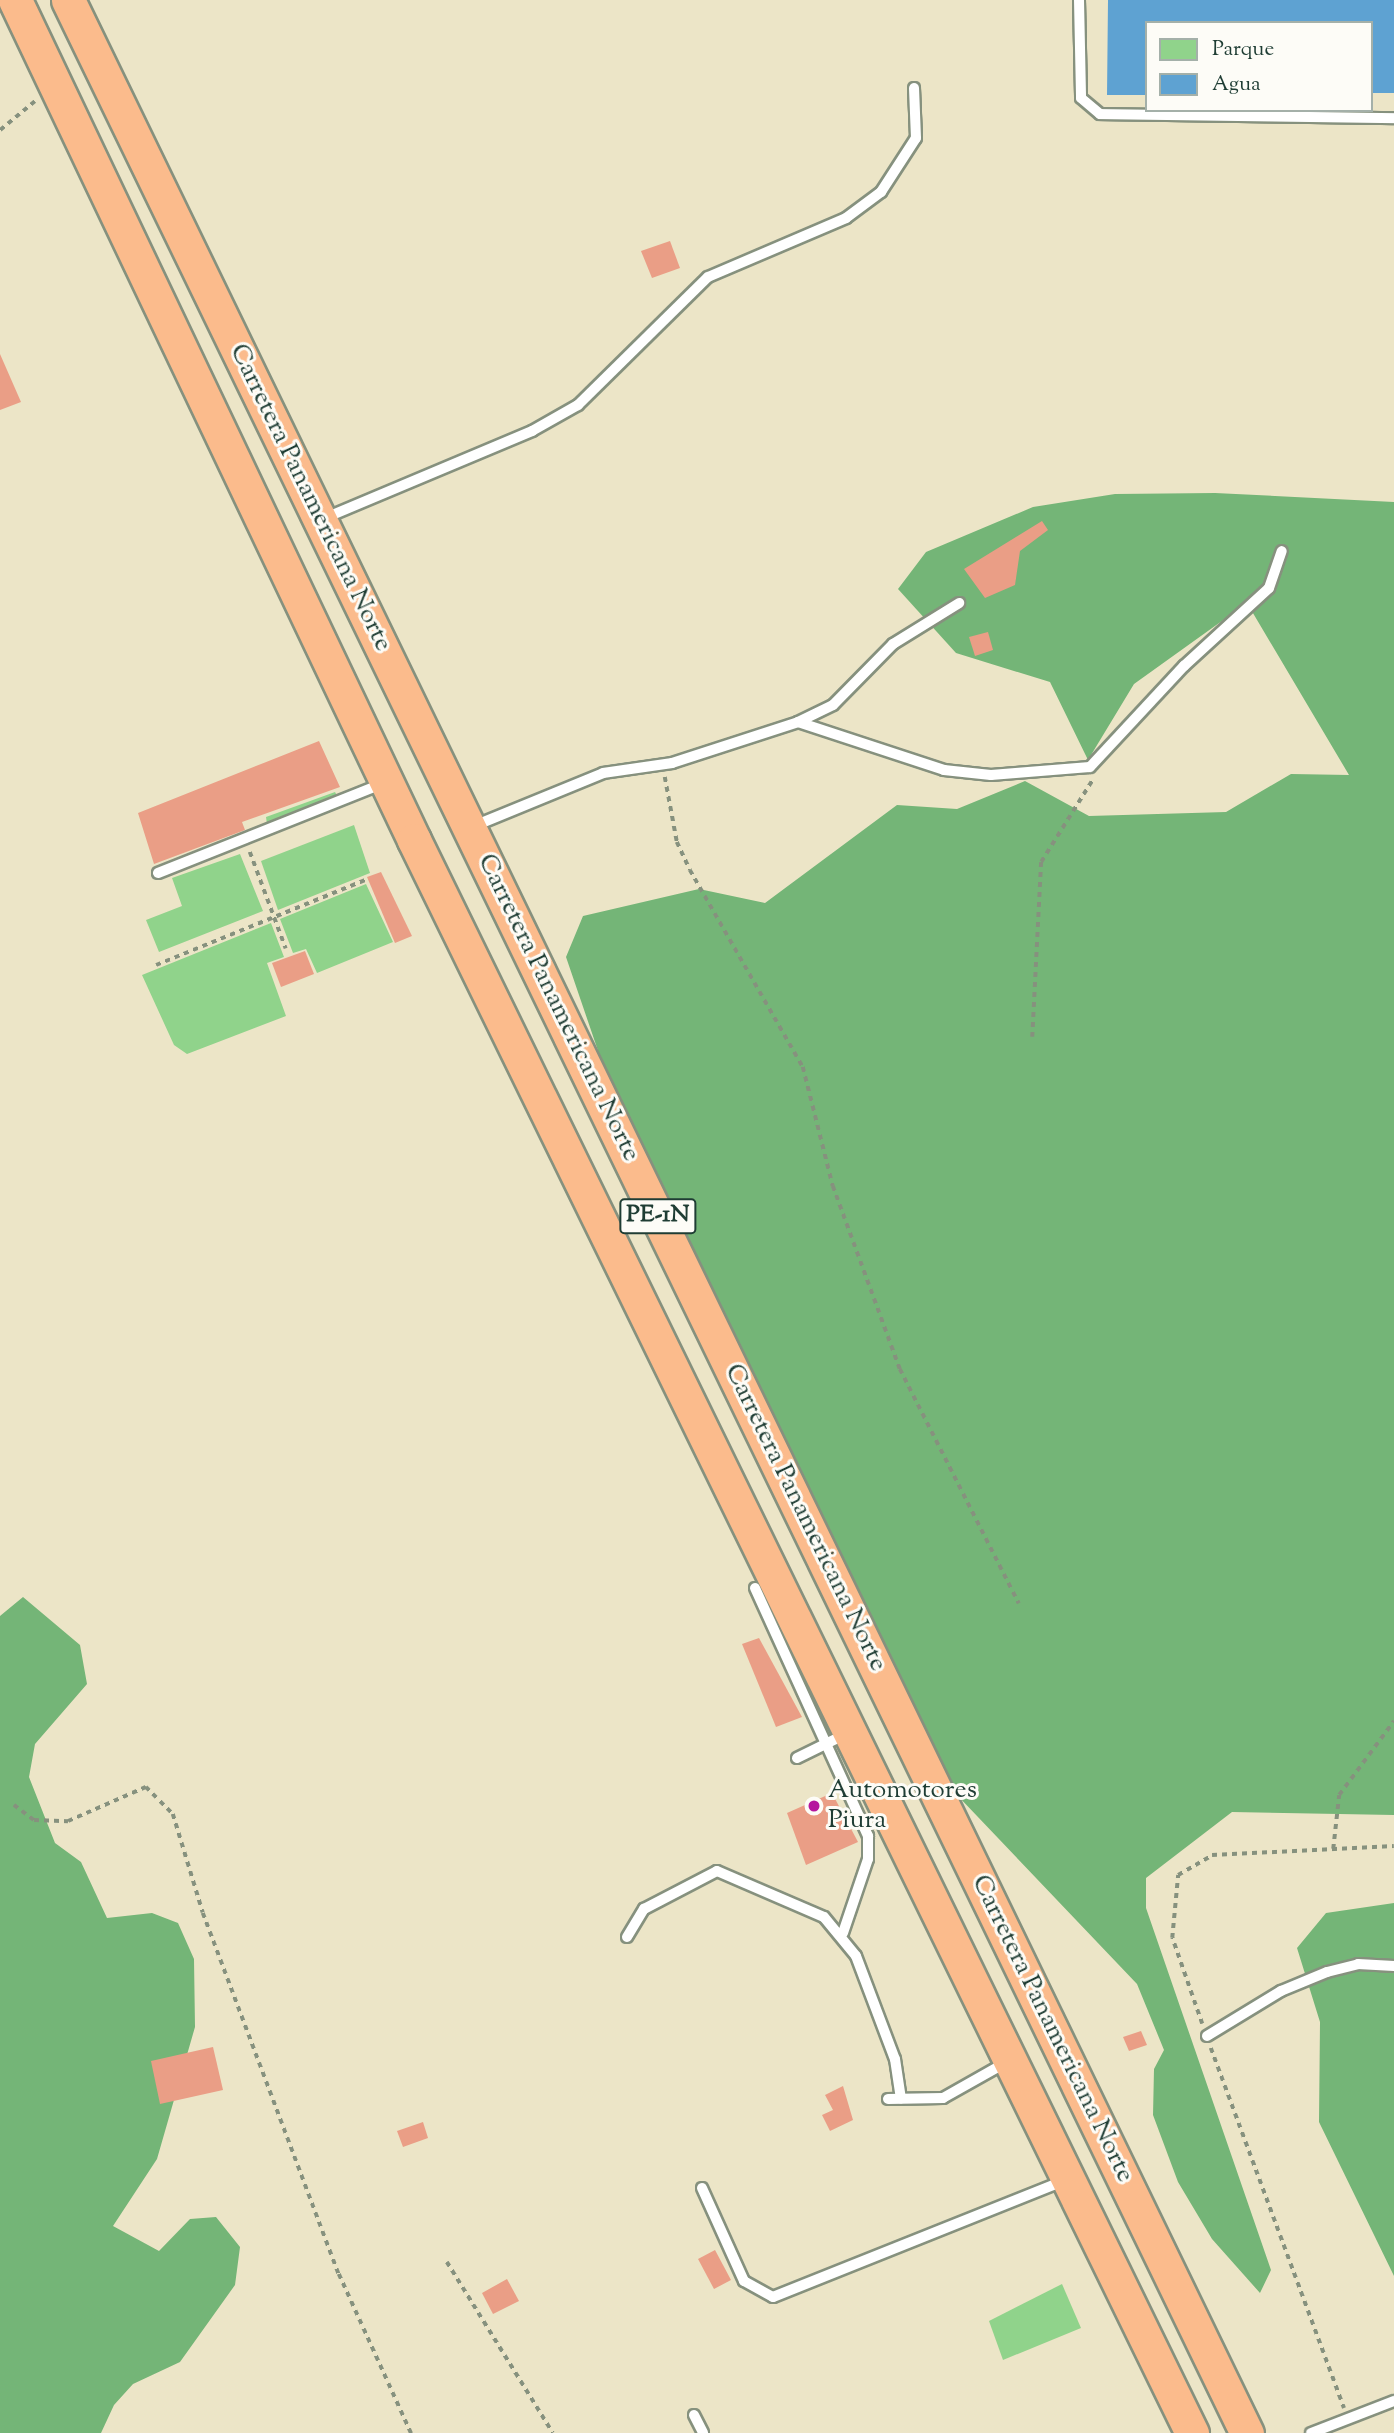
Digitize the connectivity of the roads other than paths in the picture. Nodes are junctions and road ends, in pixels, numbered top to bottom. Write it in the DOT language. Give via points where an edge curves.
graph roads {
  1 [pos="15,0"];
  2 [pos="68,0"];
  3 [pos="1079,0"];
  4 [pos="914,88"];
  5 [pos="1394,118"];
  6 [pos="320,520"];
  7 [pos="1282,551"];
  8 [pos="959,603"];
  9 [pos="798,723"];
  10 [pos="386,782"];
  11 [pos="471,828"];
  12 [pos="158,873"];
  13 [pos="755,1588"];
  14 [pos="839,1738"];
  15 [pos="797,1758"];
  16 [pos="843,1933"];
  17 [pos="627,1937"];
  18 [pos="1394,1966"];
  19 [pos="1207,2036"];
  20 [pos="1010,2060"];
  21 [pos="888,2099"];
  22 [pos="901,2099"];
  23 [pos="1068,2179"];
  24 [pos="702,2188"];
  25 [pos="1394,2401"];
  26 [pos="694,2415"];
  27 [pos="703,2433"];
  28 [pos="1192,2433"];
  29 [pos="1247,2433"];
  30 [pos="1311,2433"];
  1 -- 10 [label="highway, Carretera Panamericana Norte / PE-1N"];
  2 -- 6 [label="highway, Carretera Panamericana Norte / PE-1N"];
  3 -- 5 [label="lane" via="1081,98 1100,114"];
  4 -- 6 [label="lane" via="916,138 881,192 846,218 708,277 578,405 532,431"];
  6 -- 11 [label="highway, Carretera Panamericana Norte / PE-1N"];
  7 -- 9 [label="lane" via="1269,588 1184,666 1090,767 991,775 944,770"];
  8 -- 9 [label="lane" via="893,644 834,705"];
  9 -- 11 [label="lane" via="663,764 603,773"];
  10 -- 12 [label="lane"];
  10 -- 14 [label="highway, Carretera Panamericana Norte / PE-1N"];
  11 -- 29 [label="highway, Carretera Panamericana Norte / PE-1N"];
  13 -- 14 [label="lane"];
  14 -- 15 [label="lane"];
  14 -- 16 [label="lane" via="868,1836 869,1859"];
  14 -- 20 [label="highway, Carretera Panamericana Norte / PE-1N"];
  16 -- 17 [label="lane" via="824,1917 716,1871 644,1909"];
  16 -- 22 [label="lane" via="887,2033"];
  18 -- 19 [label="lane" via="1358,1964 1327,1972 1281,1991"];
  20 -- 22 [label="lane" via="954,2094"];
  20 -- 23 [label="highway, Carretera Panamericana Norte / PE-1N"];
  21 -- 22 [label="lane"];
  23 -- 24 [label="lane" via="773,2297 744,2281"];
  23 -- 28 [label="highway, Carretera Panamericana Norte / PE-1N"];
  25 -- 30 [label="lane"];
  26 -- 27 [label="lane"];
}
